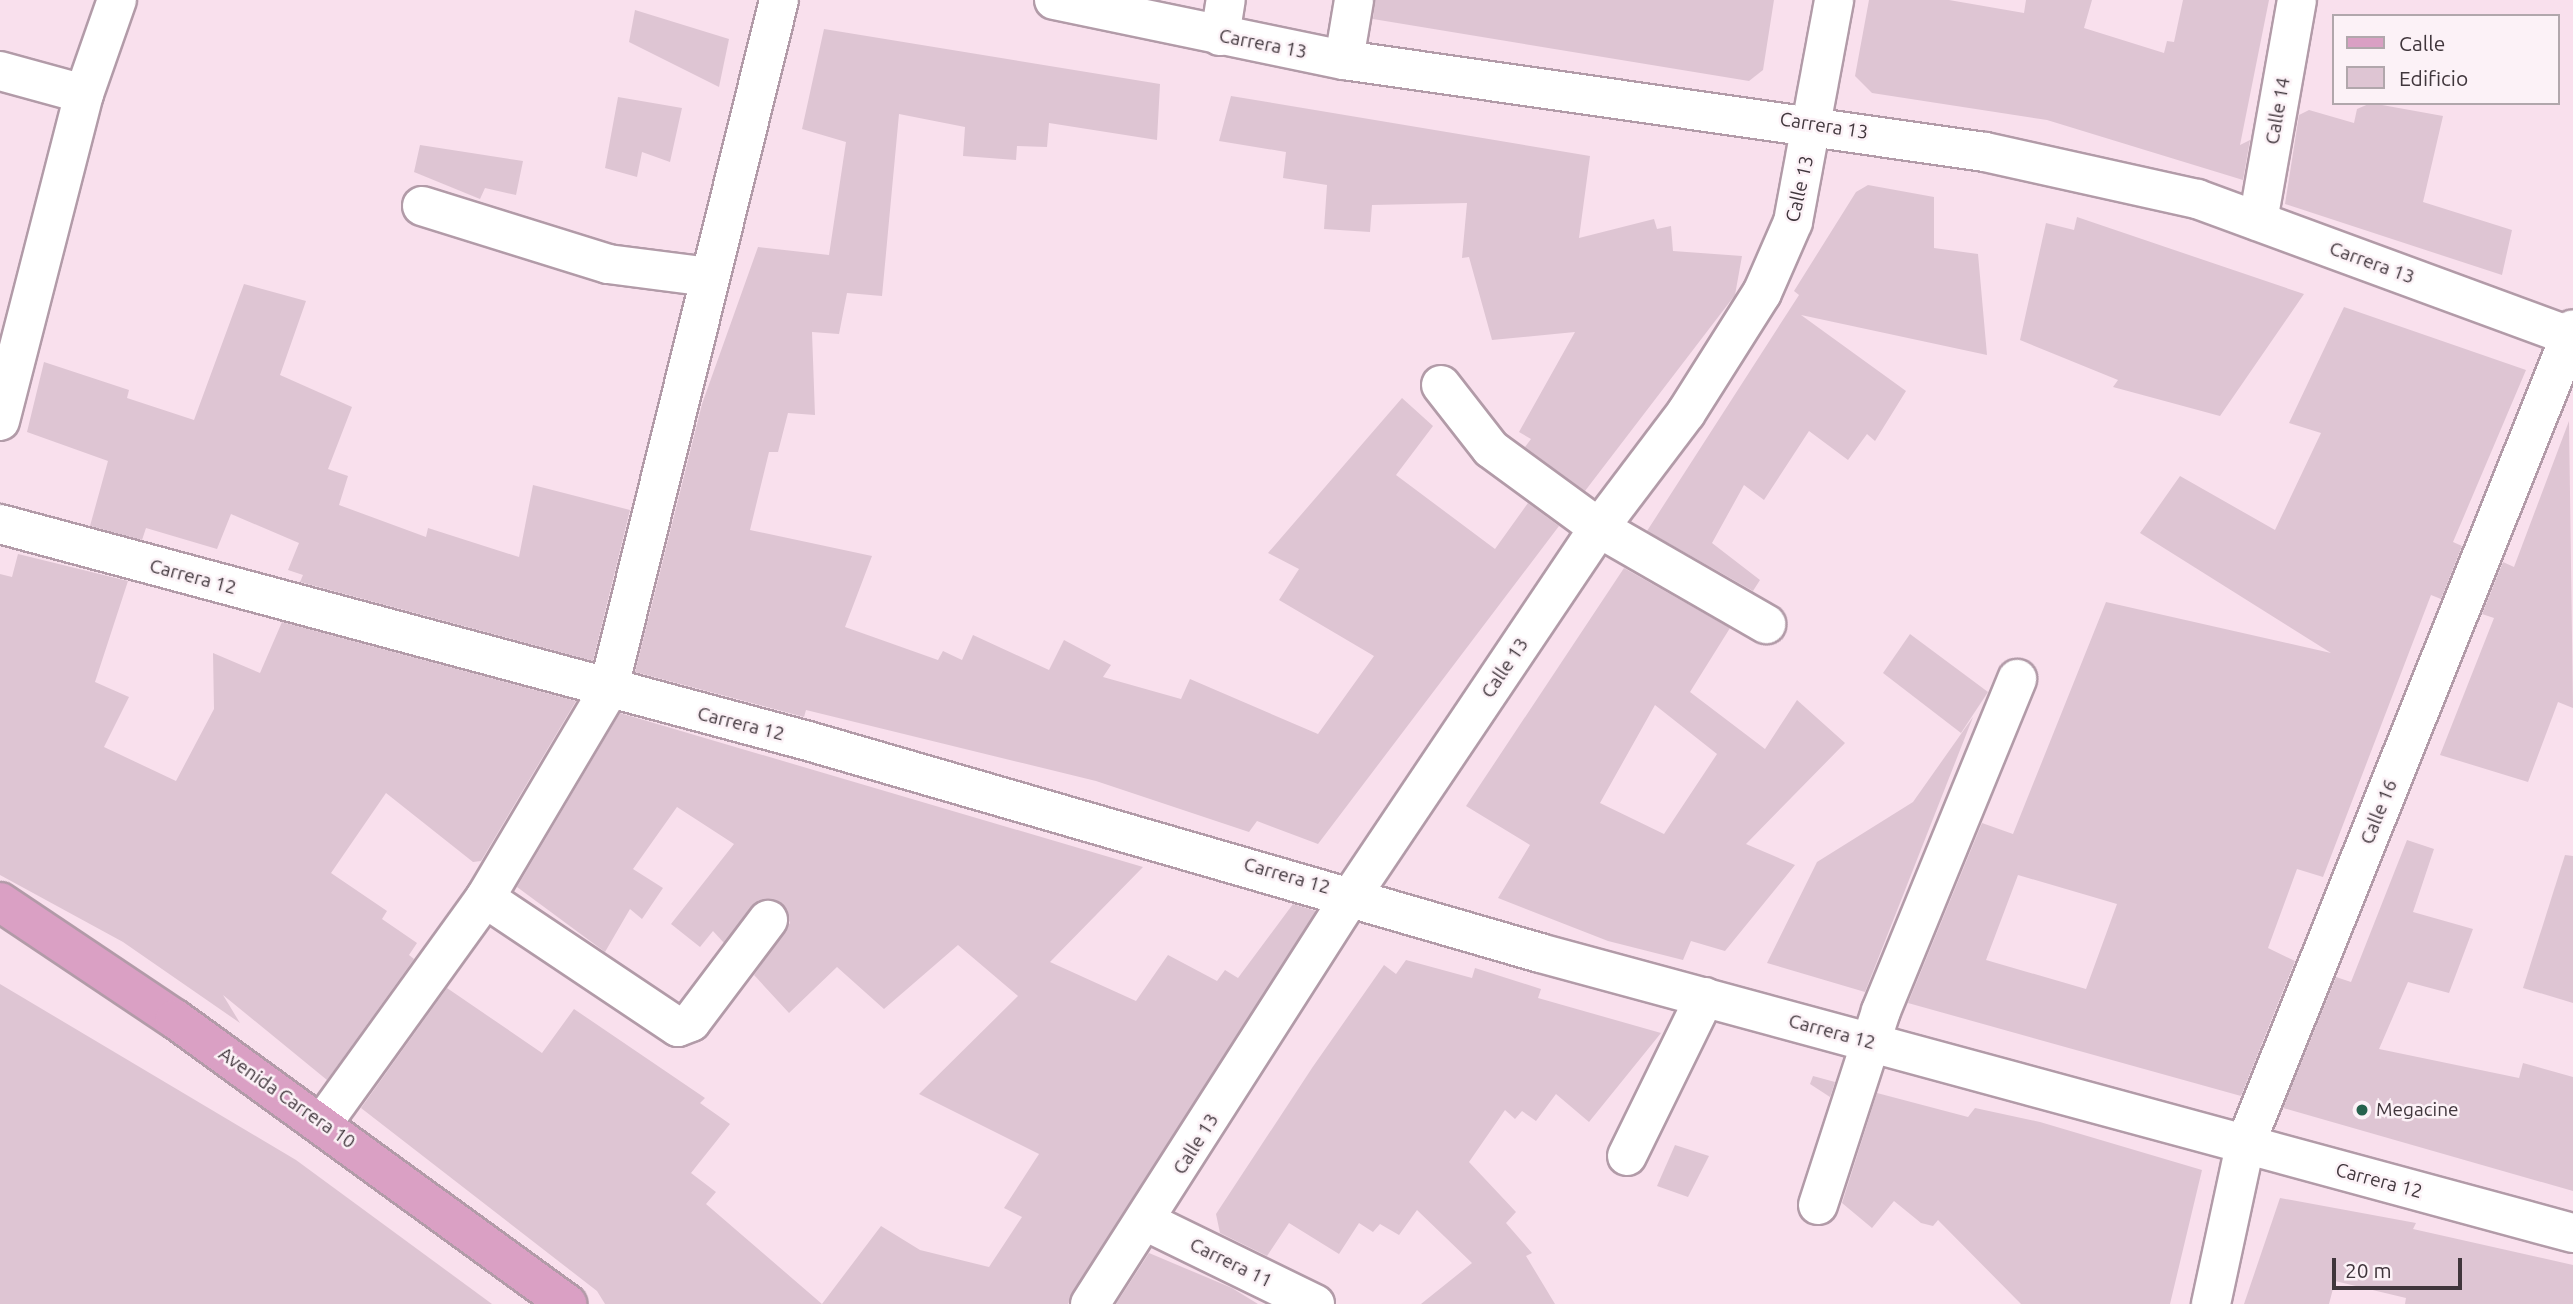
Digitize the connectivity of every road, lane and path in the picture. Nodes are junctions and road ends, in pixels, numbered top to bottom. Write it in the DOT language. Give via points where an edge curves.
graph roads {
  1 [pos="117,0"];
  2 [pos="779,0"];
  3 [pos="1054,0"];
  4 [pos="1354,0"];
  5 [pos="1834,0"];
  6 [pos="2297,0"];
  7 [pos="1223,18"];
  8 [pos="1344,60"];
  9 [pos="0,71"];
  10 [pos="84,94"];
  11 [pos="1815,123"];
  12 [pos="422,206"];
  13 [pos="2258,221"];
  14 [pos="710,277"];
  15 [pos="2572,334"];
  16 [pos="1441,385"];
  17 [pos="0,421"];
  18 [pos="0,524"];
  19 [pos="1599,528"];
  20 [pos="1766,624"];
  21 [pos="2017,678"];
  22 [pos="608,691"];
  23 [pos="1352,895"];
  24 [pos="485,898"];
  25 [pos="0,902"];
  26 [pos="768,920"];
  27 [pos="1705,997"];
  28 [pos="1870,1043"];
  29 [pos="322,1124"];
  30 [pos="2245,1144"];
  31 [pos="1628,1156"];
  32 [pos="1818,1206"];
  33 [pos="1147,1222"];
  34 [pos="2573,1233"];
  35 [pos="567,1304"];
  36 [pos="1090,1304"];
  37 [pos="1315,1304"];
  38 [pos="2211,1304"];
  1 -- 10 [label="street"];
  2 -- 14 [label="street"];
  3 -- 7 [label="street, Carrera 13"];
  4 -- 8 [label="street"];
  5 -- 11 [label="street, Calle 13"];
  6 -- 13 [label="street, Calle 14"];
  7 -- 8 [label="street, Carrera 13"];
  8 -- 11 [label="street, Carrera 13"];
  9 -- 10 [label="street"];
  10 -- 17 [label="street"];
  11 -- 13 [label="street, Carrera 13" via="2091,175 2197,199"];
  11 -- 19 [label="street, Calle 13" via="1793,222 1762,293 1686,413"];
  12 -- 14 [label="street" via="608,264"];
  13 -- 15 [label="street, Carrera 13"];
  14 -- 22 [label="street"];
  15 -- 30 [label="street, Calle 16"];
  16 -- 19 [label="street" via="1472,431"];
  18 -- 22 [label="street, Carrera 12"];
  19 -- 20 [label="street"];
  19 -- 23 [label="street, Calle 13"];
  21 -- 28 [label="street"];
  22 -- 23 [label="street, Carrera 12"];
  22 -- 24 [label="street"];
  23 -- 27 [label="street, Carrera 12"];
  23 -- 33 [label="street, Calle 13"];
  24 -- 26 [label="street" via="678,1027 691,1022"];
  24 -- 29 [label="street"];
  25 -- 29 [label="main road, Avenida Carrera 10"];
  27 -- 28 [label="street, Carrera 12"];
  27 -- 31 [label="street"];
  28 -- 30 [label="street, Carrera 12"];
  28 -- 32 [label="street"];
  29 -- 35 [label="main road, Avenida Carrera 10"];
  30 -- 34 [label="street, Carrera 12"];
  30 -- 38 [label="street, Calle 16"];
  33 -- 36 [label="street, Calle 13"];
  33 -- 37 [label="street, Carrera 11"];
}
